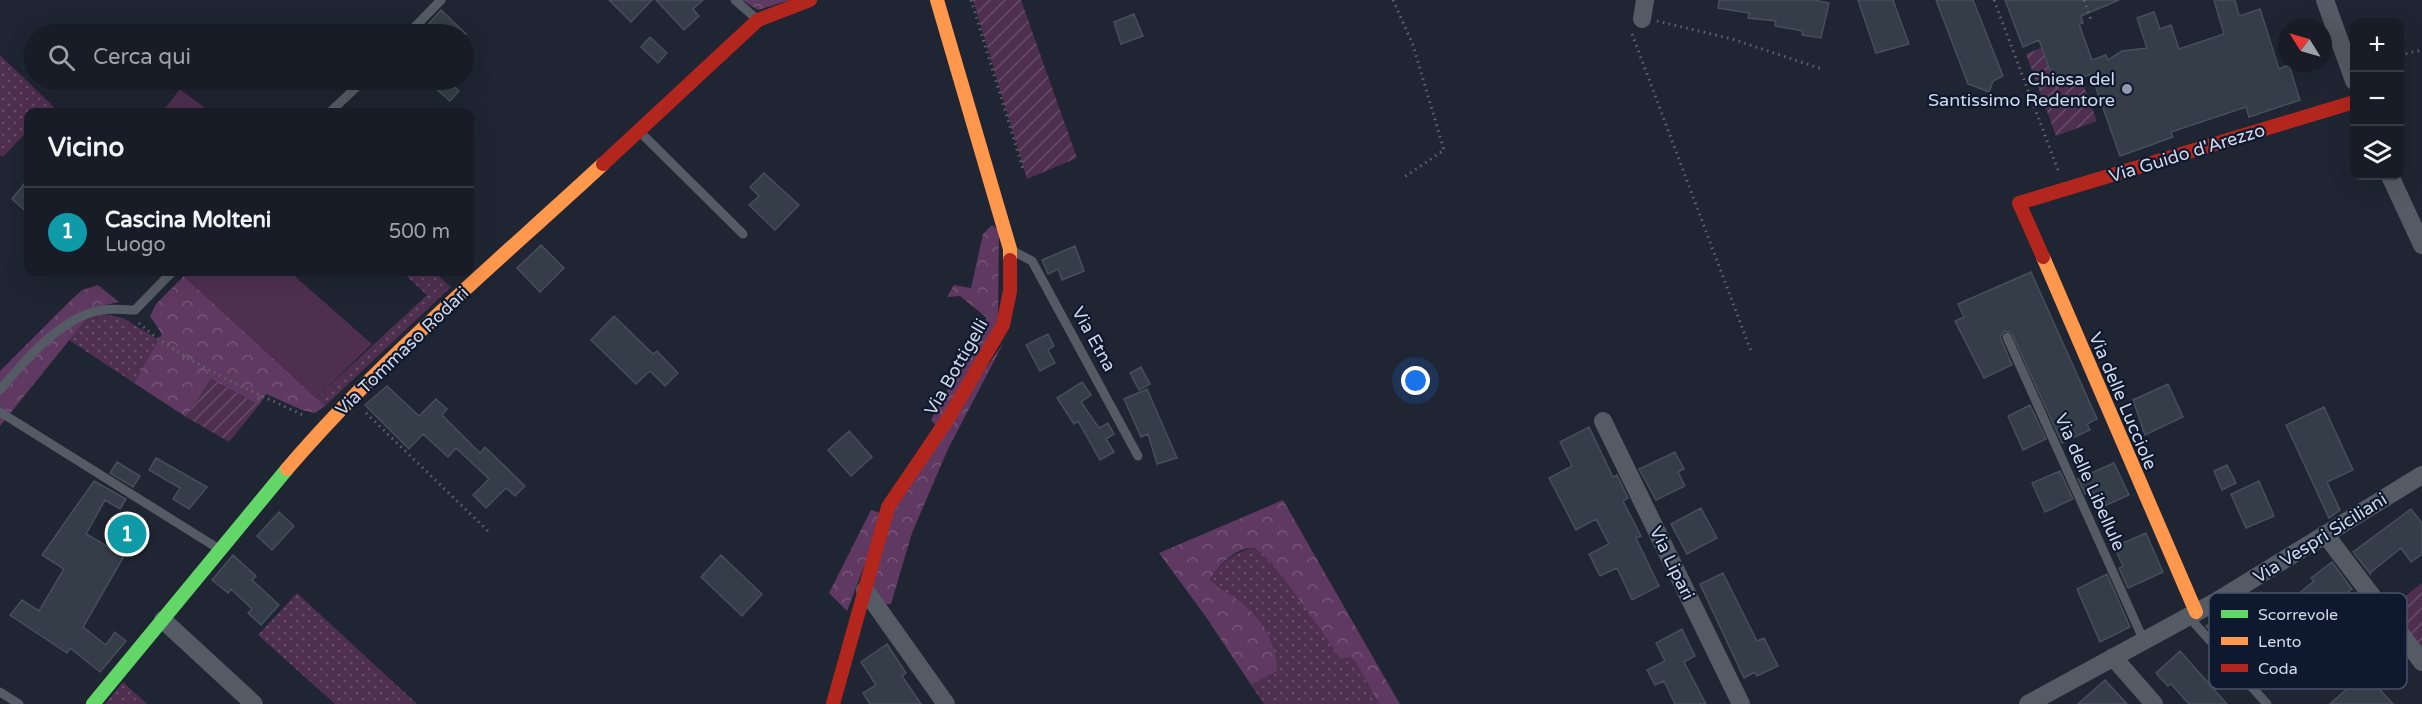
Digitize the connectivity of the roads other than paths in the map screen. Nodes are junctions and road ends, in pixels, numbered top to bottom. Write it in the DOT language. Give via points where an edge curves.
graph roads {
  1 [pos="441,0"];
  2 [pos="735,0"];
  3 [pos="810,0"];
  4 [pos="937,0"];
  5 [pos="1645,0"];
  6 [pos="2325,0"];
  7 [pos="758,20"];
  8 [pos="418,24"];
  9 [pos="1636,24"];
  10 [pos="2352,72"];
  11 [pos="353,90"];
  12 [pos="2350,104"];
  13 [pos="334,108"];
  14 [pos="639,130"];
  15 [pos="2392,180"];
  16 [pos="2019,203"];
  17 [pos="743,234"];
  18 [pos="2422,244"];
  19 [pos="1010,249"];
  20 [pos="168,276"];
  21 [pos="2007,337"];
  22 [pos="0,390"];
  23 [pos="0,412"];
  24 [pos="1603,421"];
  25 [pos="1138,456"];
  26 [pos="2422,475"];
  27 [pos="2325,534"];
  28 [pos="219,549"];
  29 [pos="865,590"];
  30 [pos="2227,593"];
  31 [pos="2370,593"];
  32 [pos="2209,604"];
  33 [pos="2192,614"];
  34 [pos="163,620"];
  35 [pos="2209,634"];
  36 [pos="2144,641"];
  37 [pos="2407,642"];
  38 [pos="2113,657"];
  39 [pos="2422,662"];
  40 [pos="2254,689"];
  41 [pos="0,692"];
  42 [pos="19,704"];
  43 [pos="93,704"];
  44 [pos="254,704"];
  45 [pos="833,704"];
  46 [pos="946,704"];
  47 [pos="1741,704"];
  48 [pos="2028,704"];
  49 [pos="2154,704"];
  50 [pos="2267,704"];
  1 -- 8 [label="lane"];
  2 -- 7 [label="lane"];
  3 -- 7 [label="street, Via Tommaso Rodari"];
  4 -- 19 [label="street, Via Bottigelli"];
  5 -- 9 [label="street"];
  6 -- 10 [label="street"];
  7 -- 14 [label="street, Via Tommaso Rodari"];
  11 -- 13 [label="lane"];
  12 -- 16 [label="street, Via Guido d'Arezzo"];
  14 -- 17 [label="lane"];
  14 -- 28 [label="street, Via Tommaso Rodari" via="324,426"];
  15 -- 18 [label="street"];
  16 -- 33 [label="street, Via delle Lucciole"];
  19 -- 25 [label="lane, Via Etna" via="1032,261"];
  19 -- 29 [label="street, Via Bottigelli" via="1010,291 1003,325 949,417 888,507"];
  20 -- 22 [label="lane" via="135,310 102,310 68,325 29,355"];
  21 -- 36 [label="lane, Via delle Libellule"];
  23 -- 28 [label="lane"];
  24 -- 47 [label="street, Via Lipari"];
  26 -- 27 [label="street, Via Vespri Siciliani"];
  27 -- 30 [label="street, Via Vespri Siciliani"];
  27 -- 31 [label="street"];
  28 -- 34 [label="street, Via Tommaso Rodari"];
  29 -- 45 [label="street, Via Bottigelli"];
  29 -- 46 [label="street"];
  32 -- 33 [label="street, Via Vespri Siciliani"];
  33 -- 35 [label="lane"];
  33 -- 36 [label="street, Via Vespri Siciliani"];
  34 -- 43 [label="street, Via Tommaso Rodari"];
  34 -- 44 [label="street"];
  36 -- 38 [label="street, Via Vespri Siciliani"];
  37 -- 39 [label="street"];
  38 -- 48 [label="street, Via Vespri Siciliani"];
  38 -- 49 [label="street"];
  40 -- 50 [label="lane"];
  41 -- 42 [label="lane"];
}
